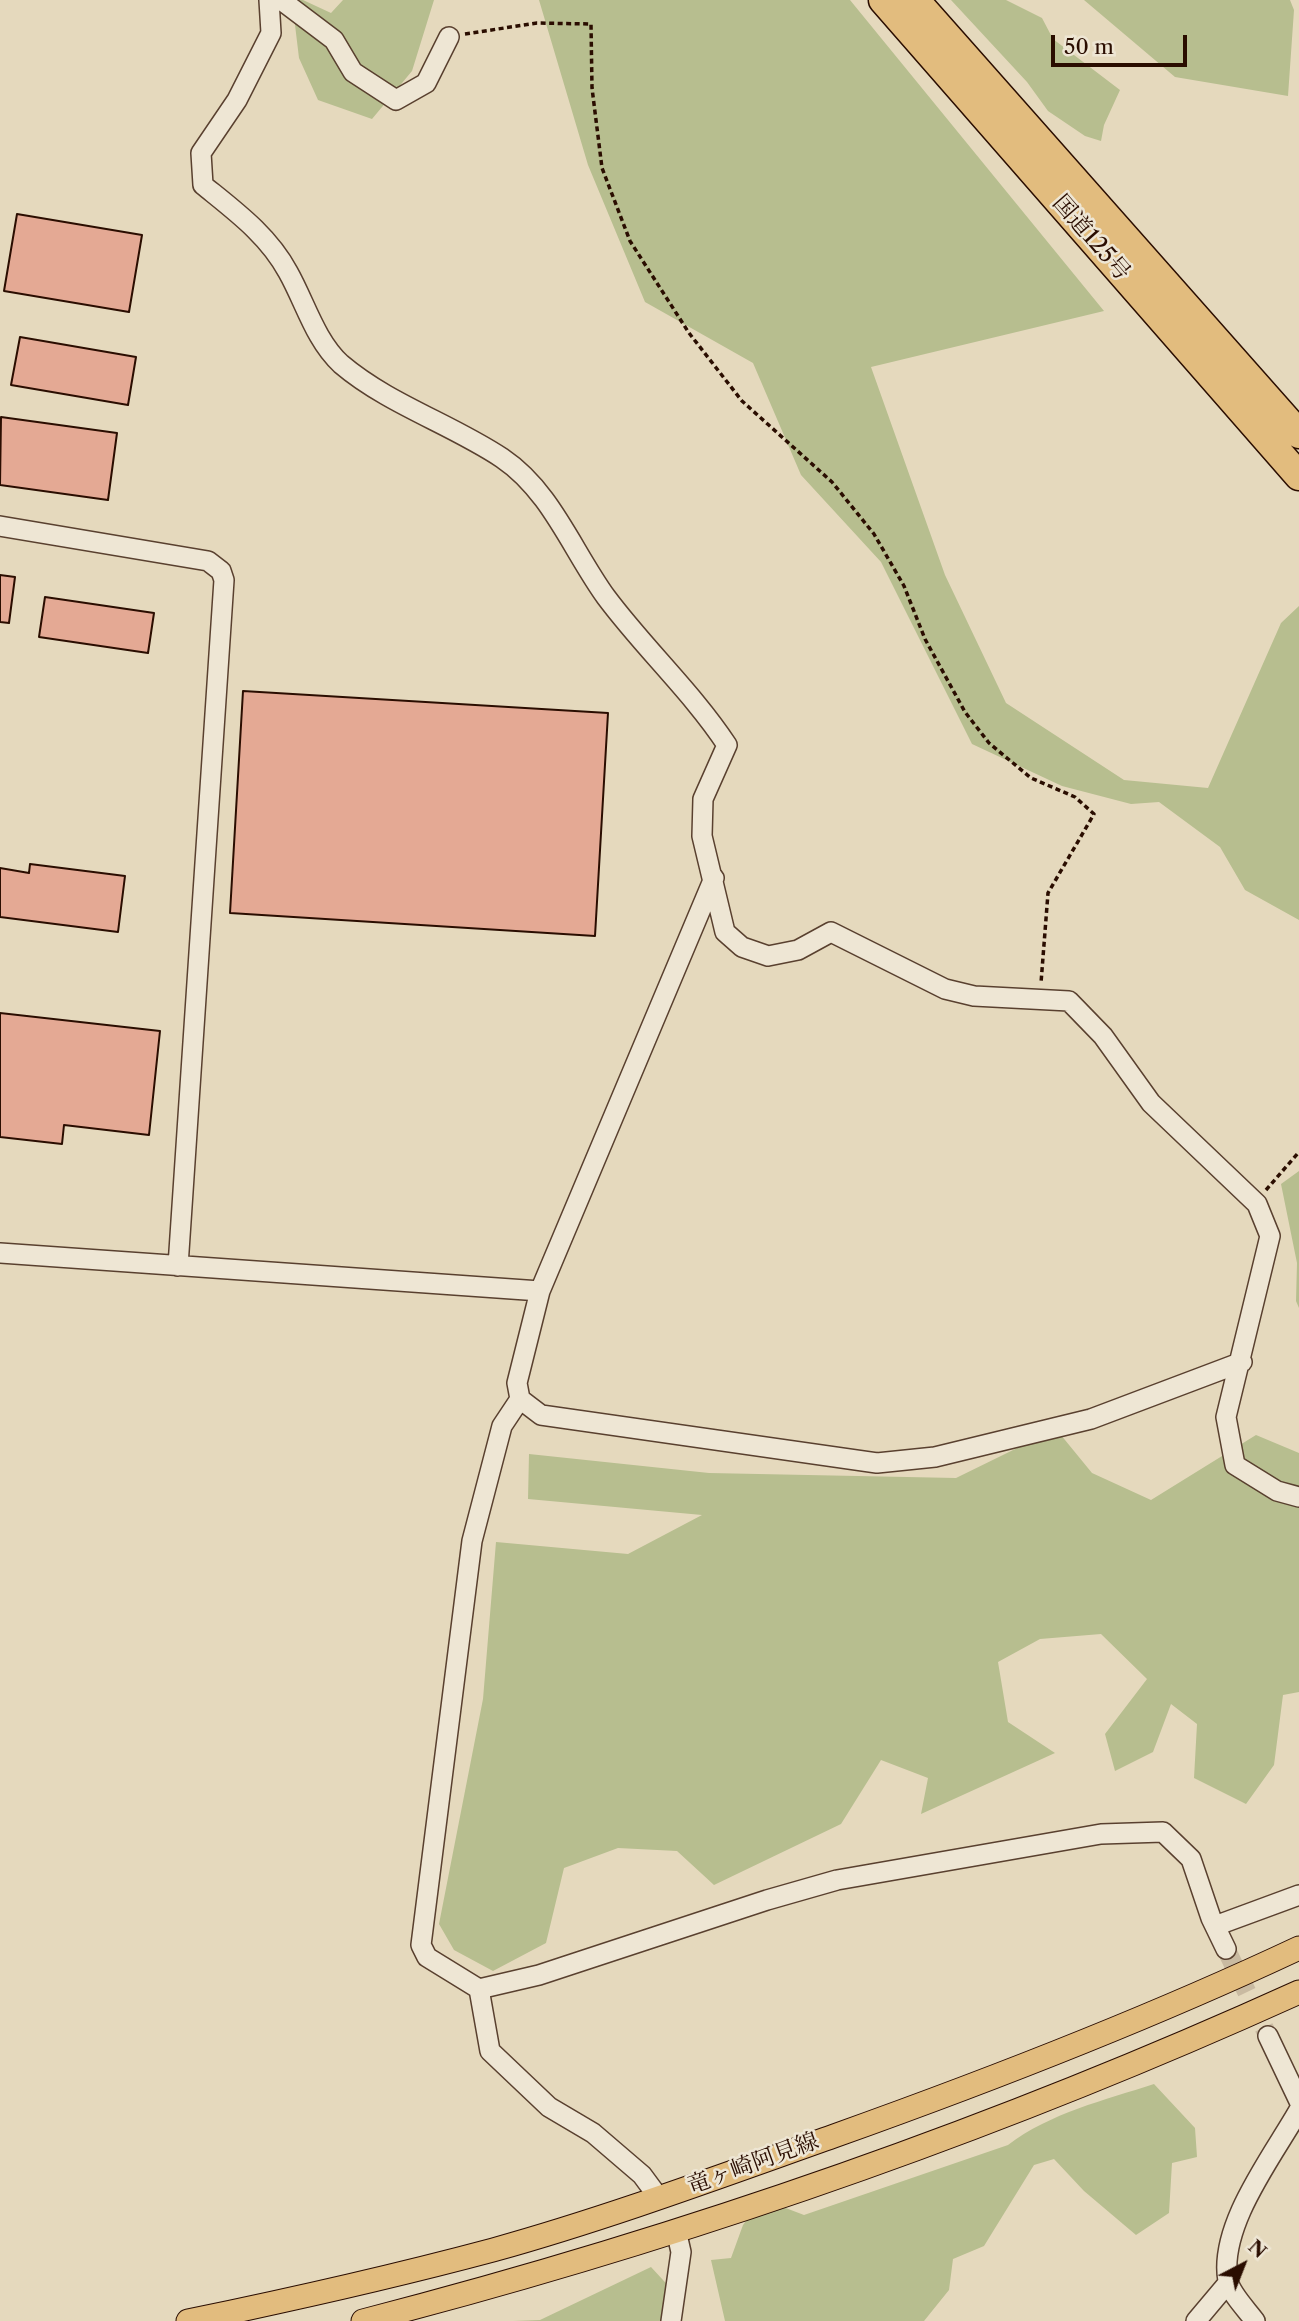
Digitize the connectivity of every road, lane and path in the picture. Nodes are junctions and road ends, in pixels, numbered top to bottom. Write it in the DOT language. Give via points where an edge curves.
graph roads {
  1 [pos="269,0"];
  2 [pos="281,0"];
  3 [pos="883,0"];
  4 [pos="915,0"];
  5 [pos="449,37"];
  6 [pos="1299,434"];
  7 [pos="1299,476"];
  8 [pos="0,526"];
  9 [pos="714,878"];
  10 [pos="1040,1001"];
  11 [pos="1299,1152"];
  12 [pos="1256,1202"];
  13 [pos="0,1253"];
  14 [pos="178,1266"];
  15 [pos="540,1291"];
  16 [pos="1242,1362"];
  17 [pos="520,1399"];
  18 [pos="1299,1497"];
  19 [pos="1299,1895"];
  20 [pos="1215,1926"];
  21 [pos="1299,1948"];
  22 [pos="1226,1949"];
  23 [pos="479,1989"];
  24 [pos="1299,1992"];
  25 [pos="1268,2036"];
  26 [pos="1299,2101"];
  27 [pos="1299,2110"];
  28 [pos="659,2198"];
  29 [pos="676,2230"];
  30 [pos="1228,2283"];
  31 [pos="188,2321"];
  32 [pos="363,2321"];
  33 [pos="671,2321"];
  34 [pos="1196,2321"];
  35 [pos="1255,2321"];
  1 -- 9 [label="street" via="271,33 237,100 201,153 203,185 259,230 288,270 327,348 341,364 502,458 541,493 607,598 708,716 727,745 703,799 702,836"];
  2 -- 5 [label="street" via="334,40 354,72 396,100 426,83"];
  3 -- 7 [label="highway, 国道125号"];
  4 -- 6 [label="highway, 国道125号"];
  5 -- 10 [label="path" via="537,23 591,23 592,88 602,168 630,241 689,333 742,401 832,482 874,534 965,712 989,743 1031,778 1075,797 1094,814 1048,893"];
  8 -- 14 [label="street" via="208,561 221,571 224,580"];
  9 -- 10 [label="street" via="725,932 742,947 768,956 798,950 831,932 945,989"];
  9 -- 15 [label="street"];
  10 -- 12 [label="street" via="1069,1001 1103,1036 1151,1103"];
  11 -- 12 [label="path"];
  12 -- 16 [label="street" via="1270,1236"];
  13 -- 14 [label="street"];
  14 -- 15 [label="street"];
  15 -- 17 [label="street" via="517,1382"];
  16 -- 17 [label="street" via="1091,1419 935,1457 877,1463 541,1415"];
  16 -- 18 [label="street" via="1226,1417 1236,1465 1278,1491"];
  17 -- 23 [label="street" via="502,1426 472,1541 421,1945 427,1957"];
  19 -- 20 [label="street"];
  20 -- 22 [label="street"];
  20 -- 23 [label="street" via="1191,1860 1163,1832 1101,1834 837,1880 539,1975"];
  21 -- 28 [label="main road, 竜ヶ崎阿見線" via="1161,2010 947,2095"];
  23 -- 28 [label="street" via="490,2051 549,2107 593,2133 632,2166"];
  24 -- 29 [label="main road, 竜ヶ崎阿見線" via="920,2148"];
  25 -- 26 [label="street"];
  27 -- 30 [label="street" via="1237,2218 1229,2243"];
  28 -- 31 [label="main road, 竜ヶ崎阿見線" via="494,2249"];
  29 -- 32 [label="main road, 竜ヶ崎阿見線" via="610,2253"];
  29 -- 33 [label="street" via="681,2252"];
  30 -- 34 [label="street"];
  30 -- 35 [label="street"];
}
